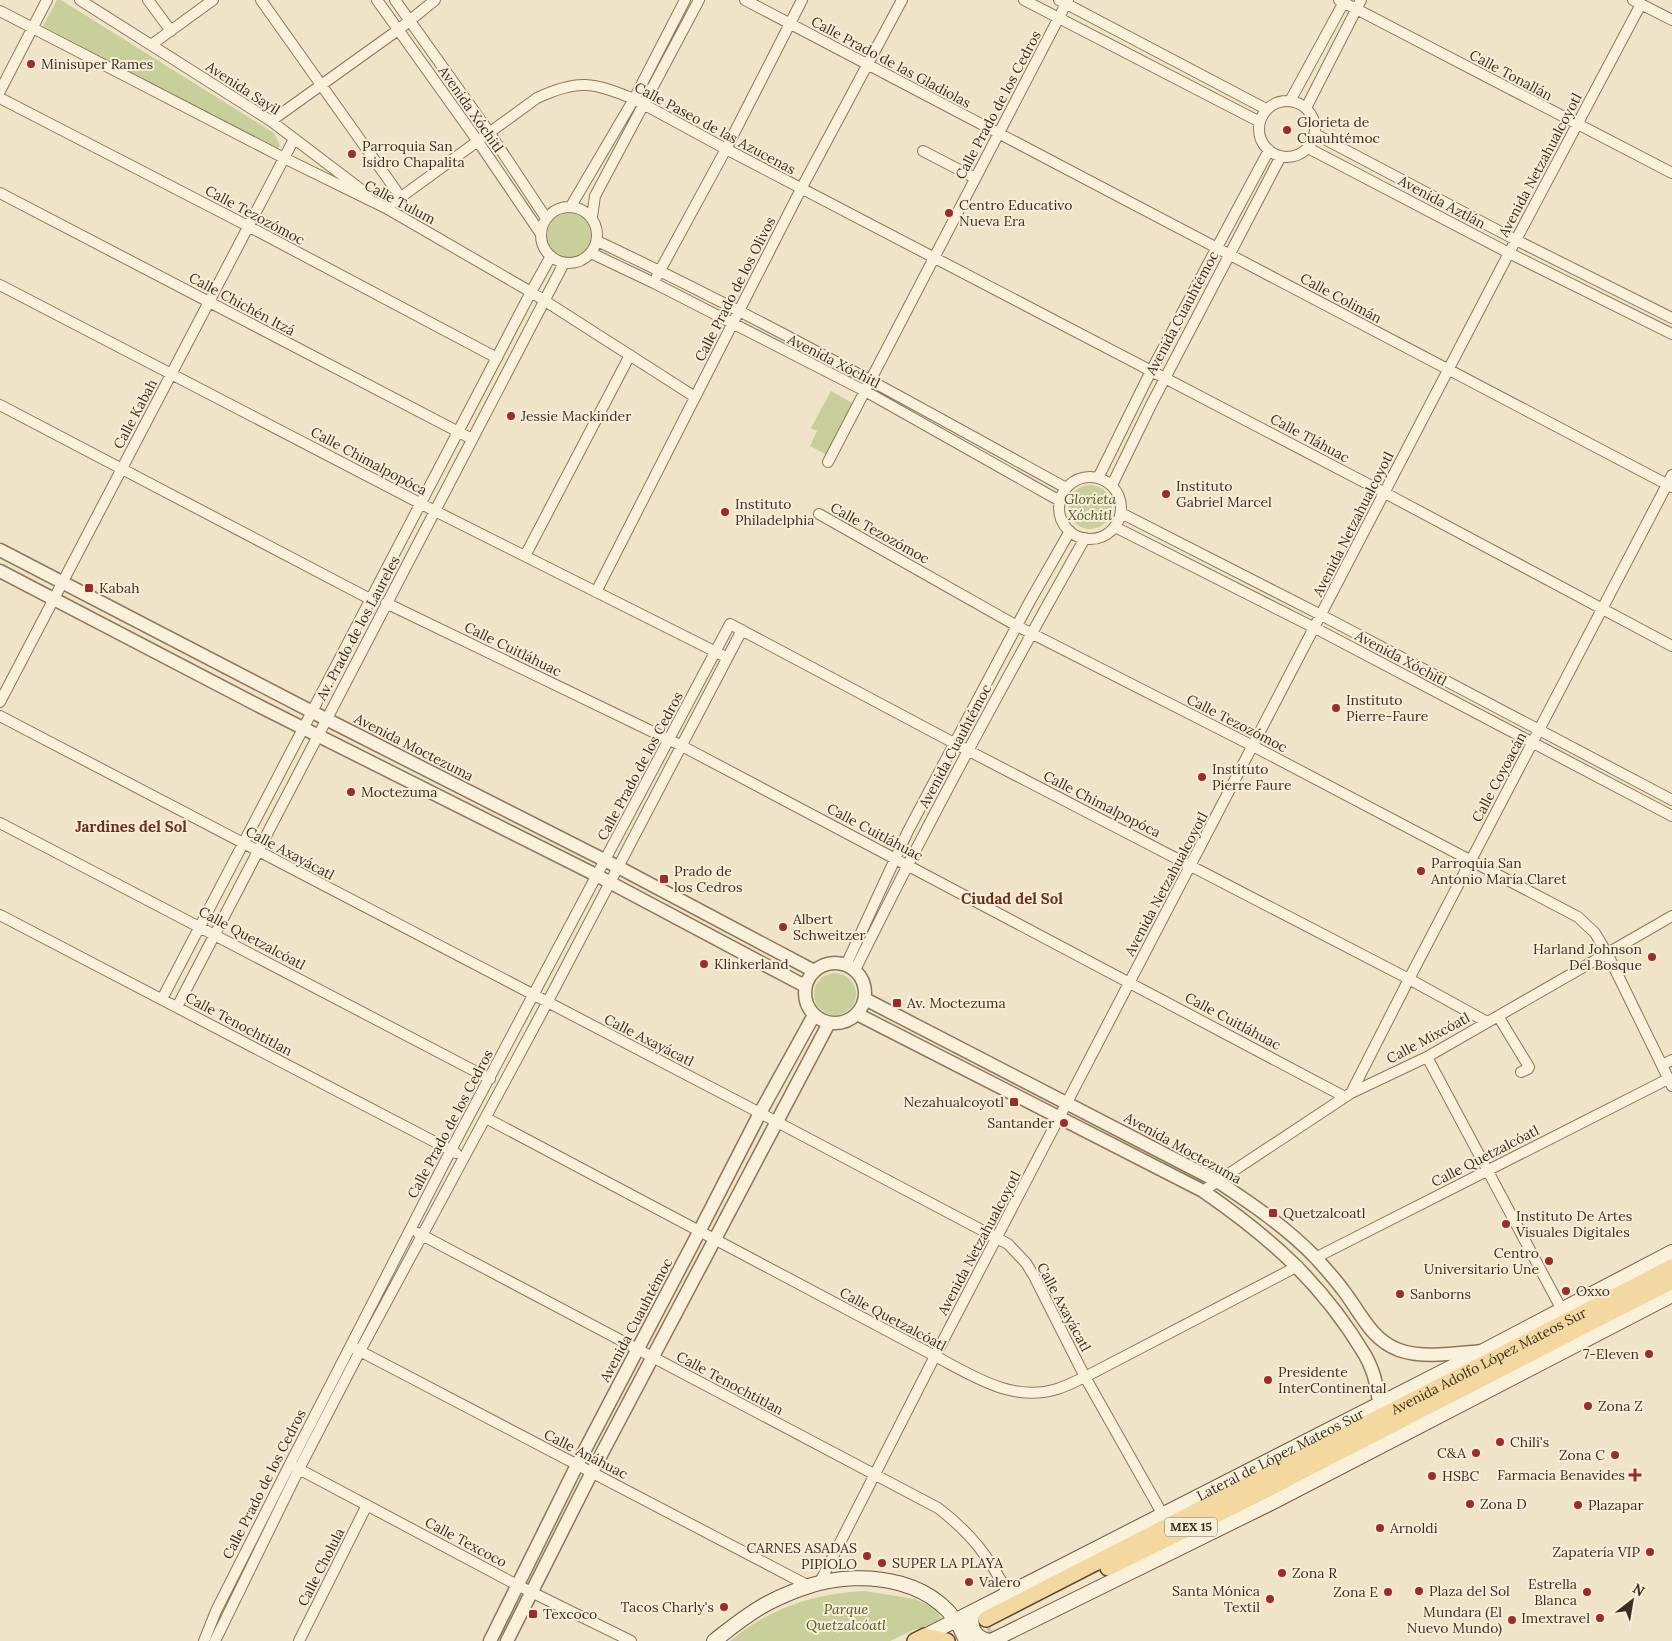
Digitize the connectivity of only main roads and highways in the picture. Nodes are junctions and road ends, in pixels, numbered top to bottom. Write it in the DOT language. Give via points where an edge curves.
graph roads {
  1 [pos="1672,1252"];
  2 [pos="1672,1267"];
  3 [pos="1672,1281"];
  4 [pos="1672,1295"];
  5 [pos="1388,1420"];
  6 [pos="956,1621"];
  7 [pos="986,1628"];
  8 [pos="1007,1636"];
  9 [pos="920,1638"];
  10 [pos="714,1641"];
  11 [pos="947,1641"];
  12 [pos="966,1641"];
  1 -- 5 [label="main road, Lateral de López Mateos Sur" via="1483,1352"];
  2 -- 5 [label="main road, Avenida Adolfo López Mateos Sur / MEX 15"];
  3 -- 5 [label="main road, Avenida Adolfo López Mateos Sur / MEX 15"];
  4 -- 5 [label="main road, Lateral de López Mateos Sur"];
  5 -- 7 [label="main road, Avenida Adolfo López Mateos Sur / MEX 15" via="1243,1501"];
  5 -- 7 [label="main road, Lateral de López Mateos Sur" via="1163,1515 1008,1594"];
  5 -- 8 [label="main road, Lateral de López Mateos Sur" via="1258,1509"];
  6 -- 7 [label="main road, Lateral de López Mateos Sur"];
  6 -- 9 [label="main road, Lateral de López Mateos Sur"];
  6 -- 10 [label="main road" via="932,1596 916,1588 896,1582 845,1579 814,1585 769,1602"];
  6 -- 12 [label="main road"];
  7 -- 8 [label="main road, Lateral de López Mateos Sur"];
  9 -- 11 [label="main road"];
}
